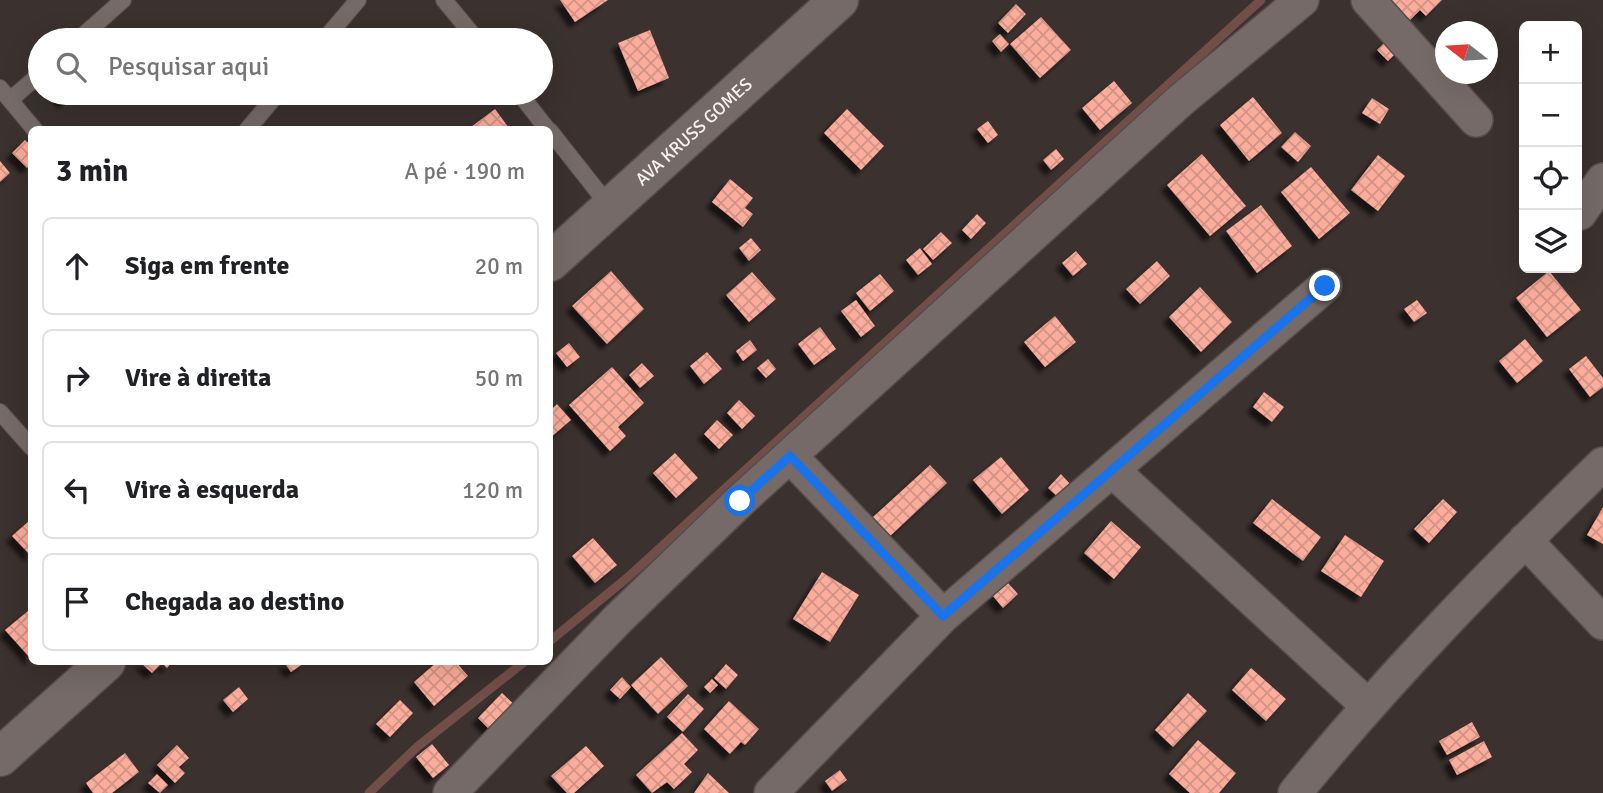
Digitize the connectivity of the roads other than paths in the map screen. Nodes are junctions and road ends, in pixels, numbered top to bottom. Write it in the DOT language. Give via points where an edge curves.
graph roads {
  1 [pos="123,0"];
  2 [pos="358,0"];
  3 [pos="444,0"];
  4 [pos="839,0"];
  5 [pos="1302,0"];
  6 [pos="1368,0"];
  7 [pos="92,28"];
  8 [pos="334,28"];
  9 [pos="467,28"];
  10 [pos="28,81"];
  11 [pos="5,94"];
  12 [pos="268,105"];
  13 [pos="529,105"];
  14 [pos="1476,120"];
  15 [pos="32,126"];
  16 [pos="250,126"];
  17 [pos="546,126"];
  18 [pos="553,135"];
  19 [pos="1603,180"];
  20 [pos="611,207"];
  21 [pos="1582,210"];
  22 [pos="553,259"];
  23 [pos="1325,286"];
  24 [pos="0,412"];
  25 [pos="28,444"];
  26 [pos="790,456"];
  27 [pos="1603,464"];
  28 [pos="1112,470"];
  29 [pos="1525,540"];
  30 [pos="943,616"];
  31 [pos="1603,623"];
  32 [pos="102,665"];
  33 [pos="1367,705"];
  34 [pos="8,745"];
  35 [pos="450,793"];
  36 [pos="771,793"];
  37 [pos="1295,793"];
  1 -- 7 [label="lane"];
  2 -- 8 [label="lane"];
  3 -- 9 [label="lane"];
  4 -- 20 [label="street, AVA KRUSS GOMES"];
  5 -- 26 [label="street" via="1181,100"];
  6 -- 14 [label="street"];
  10 -- 11 [label="lane"];
  11 -- 15 [label="lane"];
  12 -- 16 [label="lane"];
  13 -- 17 [label="lane"];
  18 -- 20 [label="lane"];
  19 -- 21 [label="street"];
  20 -- 22 [label="street, AVA KRUSS GOMES"];
  23 -- 28 [label="street"];
  24 -- 25 [label="lane"];
  26 -- 30 [label="street"];
  26 -- 35 [label="street" via="618,619"];
  27 -- 29 [label="street"];
  28 -- 30 [label="street"];
  28 -- 33 [label="street"];
  29 -- 31 [label="street"];
  29 -- 33 [label="street"];
  30 -- 36 [label="street"];
  32 -- 34 [label="street"];
  33 -- 37 [label="street"];
}
